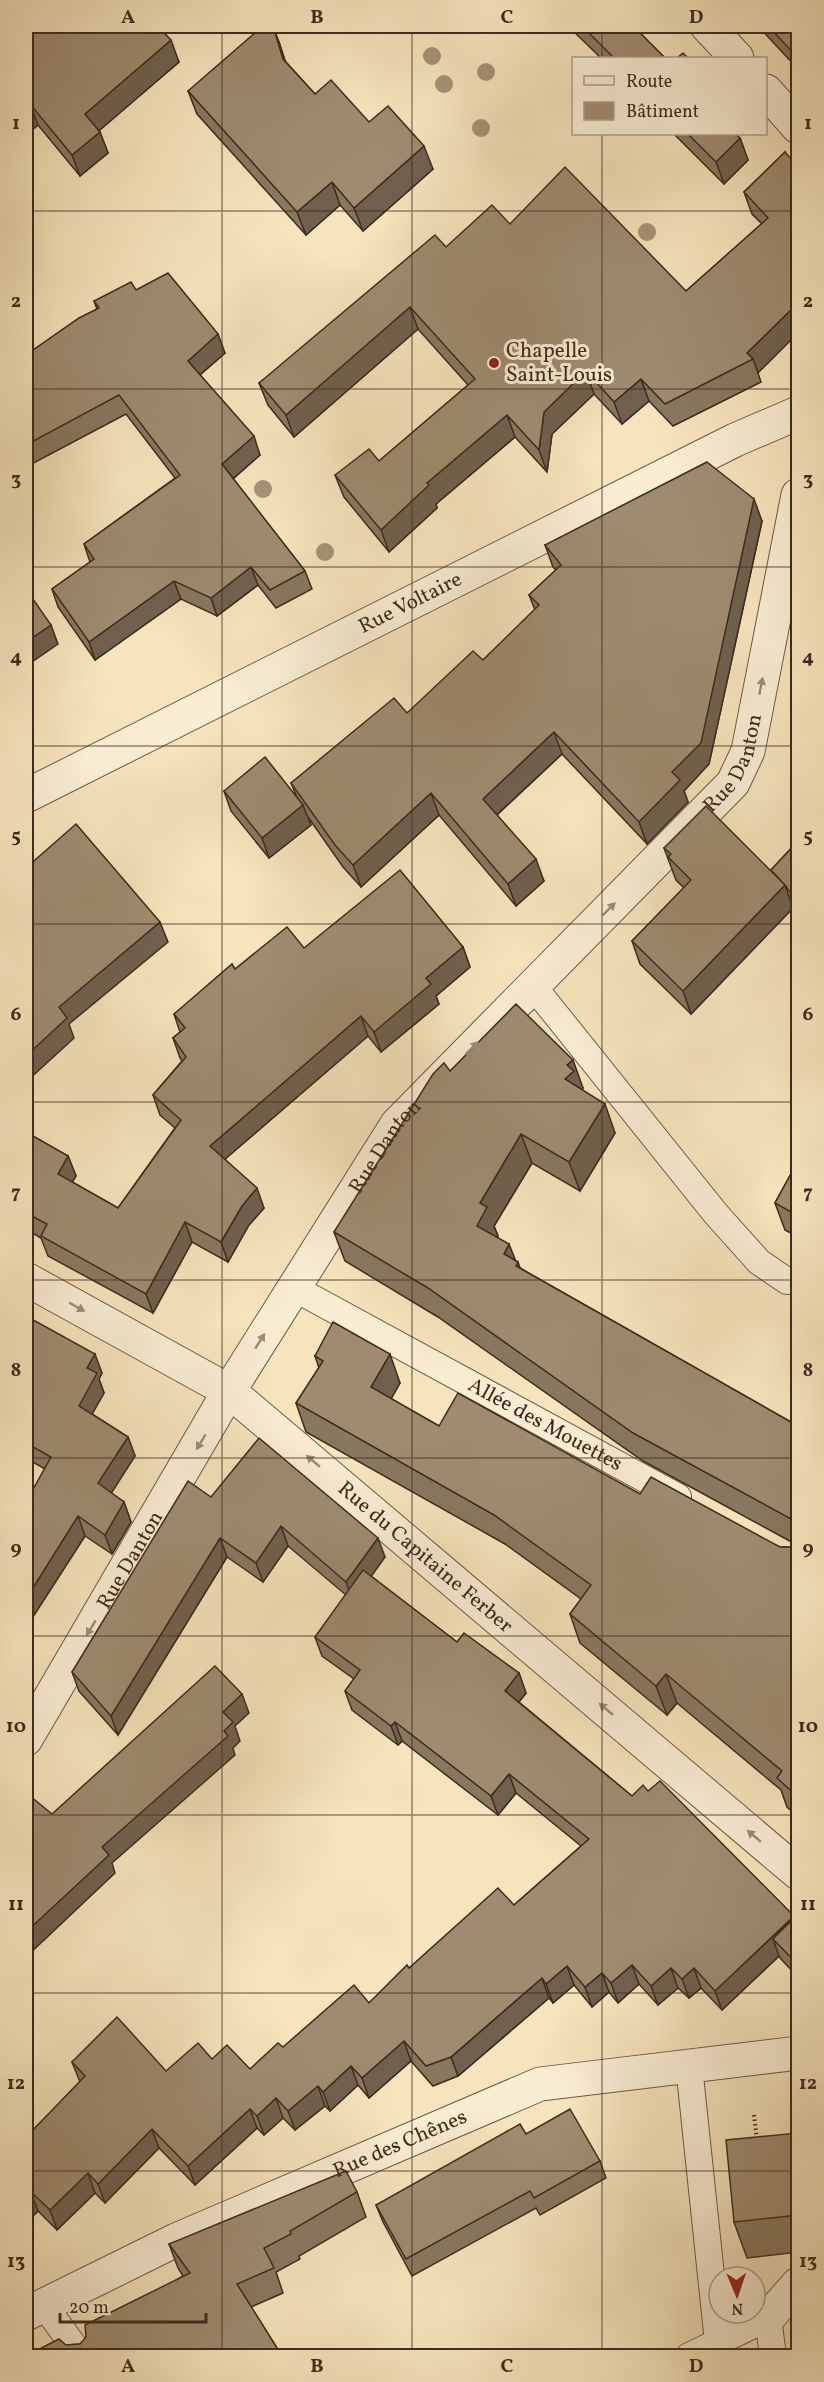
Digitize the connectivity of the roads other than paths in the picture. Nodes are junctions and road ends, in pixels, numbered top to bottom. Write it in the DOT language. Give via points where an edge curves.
graph roads {
  1 [pos="707,26"];
  2 [pos="736,57"];
  3 [pos="767,93"];
  4 [pos="798,127"];
  5 [pos="798,413"];
  6 [pos="798,495"];
  7 [pos="26,796"];
  8 [pos="533,986"];
  9 [pos="26,1279"];
  10 [pos="787,1281"];
  11 [pos="294,1288"];
  12 [pos="229,1391"];
  13 [pos="695,1507"];
  14 [pos="26,1739"];
  15 [pos="798,1874"];
  16 [pos="798,2053"];
  17 [pos="689,2066"];
  18 [pos="798,2284"];
  19 [pos="35,2309"];
  20 [pos="768,2318"];
  21 [pos="718,2342"];
  22 [pos="81,2356"];
  23 [pos="689,2356"];
  24 [pos="773,2356"];
  1 -- 2 [label="street"];
  3 -- 4 [label="street"];
  5 -- 7 [label="street, Rue Voltaire" via="724,445"];
  8 -- 6 [label="street, Rue Danton, one-way" via="733,783 748,751"];
  8 -- 10 [label="lane" via="716,1214 759,1262"];
  11 -- 8 [label="street, Rue Danton, one-way" via="398,1124"];
  9 -- 12 [label="street, Rue du Capitaine Ferber, one-way"];
  12 -- 11 [label="street, Rue Danton, one-way"];
  11 -- 13 [label="lane, Allée des Mouettes"];
  12 -- 14 [label="street, Rue Danton, one-way"];
  15 -- 12 [label="street, Rue du Capitaine Ferber, one-way"];
  16 -- 17 [label="street, Rue des Chênes"];
  17 -- 19 [label="street, Rue des Chênes" via="540,2084 176,2240"];
  17 -- 21 [label="lane"];
  18 -- 20 [label="street"];
  19 -- 22 [label="lane"];
  20 -- 21 [label="lane"];
  20 -- 24 [label="lane"];
  21 -- 23 [label="lane"];
}
